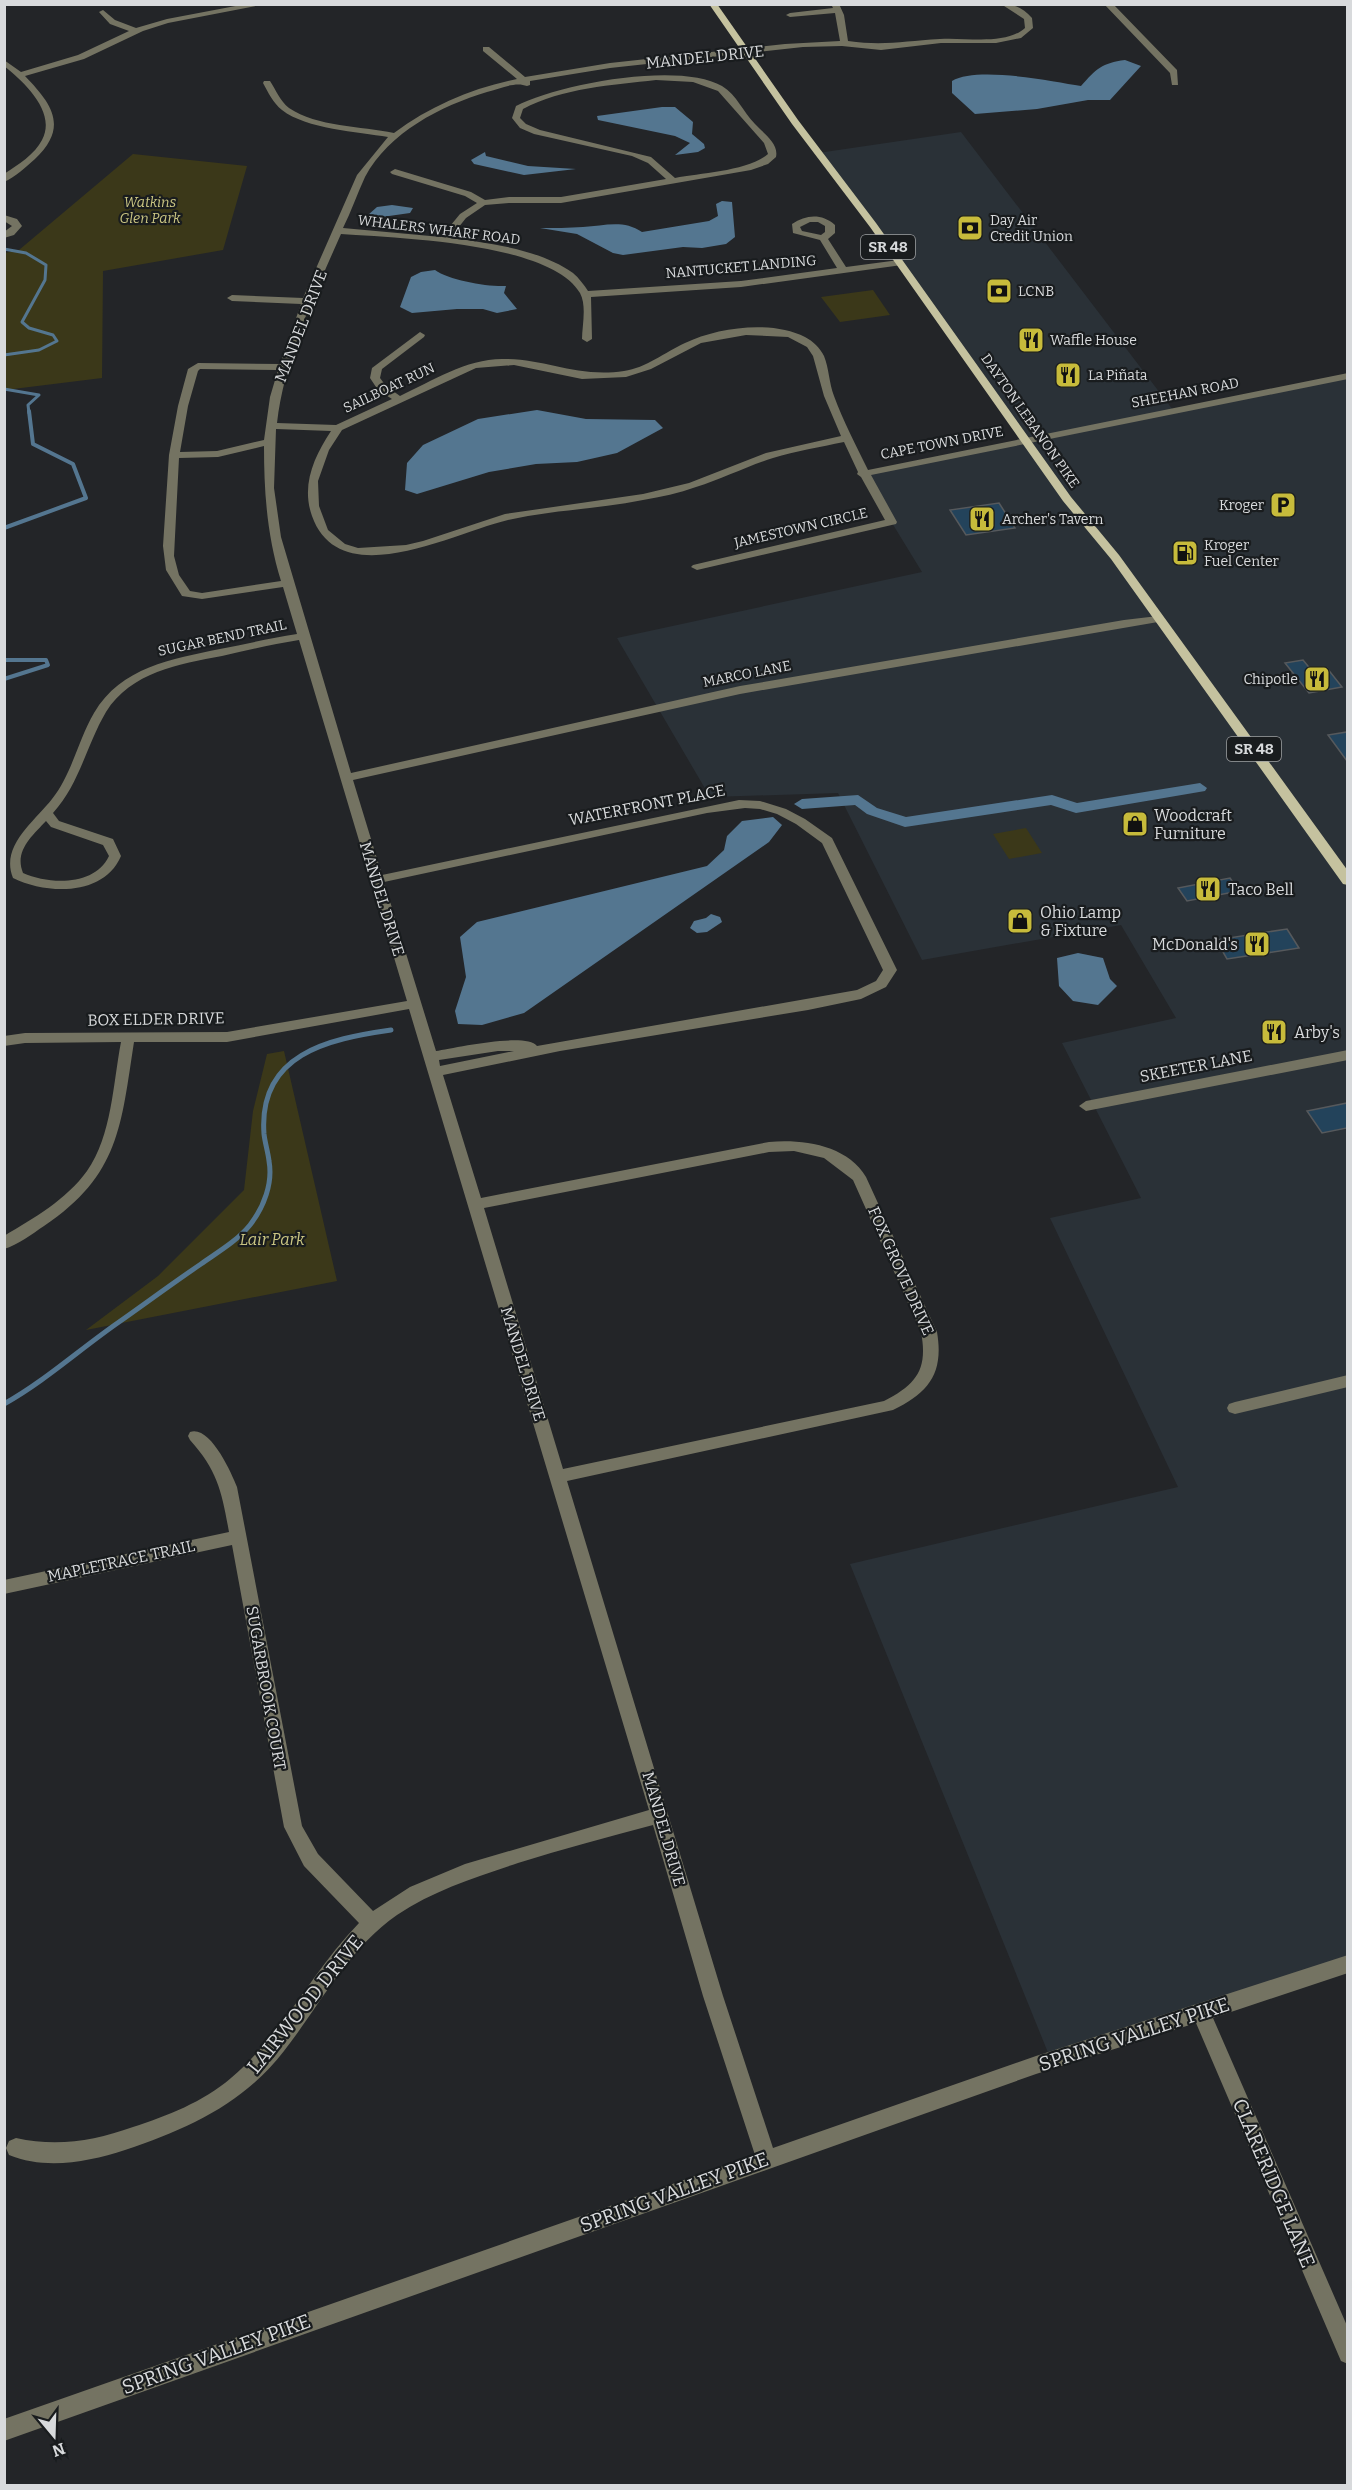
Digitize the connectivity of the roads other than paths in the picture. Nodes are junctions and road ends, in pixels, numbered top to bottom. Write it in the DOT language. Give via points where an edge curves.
graph roads {
  1 [pos="261,4"];
  2 [pos="713,4"];
  3 [pos="1005,4"];
  4 [pos="1108,4"];
  5 [pos="836,7"];
  6 [pos="103,12"];
  7 [pos="790,15"];
  8 [pos="136,31"];
  9 [pos="844,43"];
  10 [pos="486,49"];
  11 [pos="747,52"];
  12 [pos="4,62"];
  13 [pos="19,75"];
  14 [pos="522,80"];
  15 [pos="267,83"];
  16 [pos="1175,83"];
  17 [pos="543,96"];
  18 [pos="392,135"];
  19 [pos="395,172"];
  20 [pos="4,179"];
  21 [pos="672,180"];
  22 [pos="483,203"];
  23 [pos="4,218"];
  24 [pos="339,231"];
  25 [pos="4,235"];
  26 [pos="823,238"];
  27 [pos="442,241"];
  28 [pos="899,263"];
  29 [pos="843,271"];
  30 [pos="586,294"];
  31 [pos="232,298"];
  32 [pos="307,301"];
  33 [pos="420,335"];
  34 [pos="587,339"];
  35 [pos="283,367"];
  36 [pos="1347,376"];
  37 [pos="399,400"];
  38 [pos="271,426"];
  39 [pos="338,428"];
  40 [pos="848,438"];
  41 [pos="269,442"];
  42 [pos="1028,442"];
  43 [pos="174,455"];
  44 [pos="862,474"];
  45 [pos="697,567"];
  46 [pos="287,583"];
  47 [pos="1158,619"];
  48 [pos="303,636"];
  49 [pos="346,778"];
  50 [pos="46,813"];
  51 [pos="376,880"];
  52 [pos="1347,881"];
  53 [pos="414,1004"];
  54 [pos="128,1039"];
  55 [pos="4,1041"];
  56 [pos="560,1046"];
  57 [pos="1347,1056"];
  58 [pos="429,1057"];
  59 [pos="434,1072"];
  60 [pos="1086,1106"];
  61 [pos="475,1204"];
  62 [pos="4,1244"];
  63 [pos="1347,1381"];
  64 [pos="1235,1408"];
  65 [pos="196,1436"];
  66 [pos="557,1477"];
  67 [pos="238,1537"];
  68 [pos="4,1587"];
  69 [pos="660,1815"];
  70 [pos="372,1923"];
  71 [pos="1347,1964"];
  72 [pos="1201,2012"];
  73 [pos="16,2148"];
  74 [pos="766,2159"];
  75 [pos="1347,2354"];
  76 [pos="4,2430"];
  1 -- 8 [label="street" via="185,16"];
  2 -- 11 [label="main road, DAYTON LEBANON PIKE / SR 48"];
  3 -- 9 [label="street, MANDEL DRIVE" via="1028,18 1029,28 1025,32 1003,39 888,46"];
  4 -- 16 [label="street" via="1174,72"];
  5 -- 7 [label="street"];
  5 -- 9 [label="street"];
  6 -- 8 [label="street" via="112,22"];
  8 -- 13 [label="street" via="81,57"];
  9 -- 11 [label="street, MANDEL DRIVE"];
  10 -- 14 [label="street"];
  11 -- 14 [label="street, MANDEL DRIVE"];
  11 -- 28 [label="main road, DAYTON LEBANON PIKE / SR 48"];
  12 -- 13 [label="street"];
  13 -- 20 [label="street" via="48,107 52,124 39,151"];
  14 -- 17 [label="street"];
  14 -- 18 [label="street, MANDEL DRIVE" via="446,105"];
  15 -- 18 [label="street" via="280,105 292,113"];
  17 -- 21 [label="street" via="519,108 516,118 520,126 550,137 639,156 655,163"];
  17 -- 21 [label="street" via="648,78 695,80 728,95 773,150 770,159 759,165"];
  18 -- 24 [label="street, MANDEL DRIVE" via="369,162"];
  19 -- 22 [label="street" via="468,194"];
  21 -- 22 [label="street" via="561,200"];
  22 -- 27 [label="street" via="463,216"];
  23 -- 25 [label="street" via="17,226"];
  24 -- 27 [label="street, WHALERS WHARF ROAD"];
  24 -- 32 [label="street, MANDEL DRIVE"];
  26 -- 29 [label="street"];
  27 -- 30 [label="street, WHALERS WHARF ROAD" via="543,260 567,273"];
  28 -- 29 [label="street, NANTUCKET LANDING"];
  28 -- 42 [label="main road, DAYTON LEBANON PIKE / SR 48"];
  29 -- 30 [label="street, NANTUCKET LANDING" via="741,284"];
  30 -- 34 [label="street"];
  31 -- 32 [label="street"];
  32 -- 35 [label="street, MANDEL DRIVE"];
  33 -- 37 [label="street" via="377,368 375,378"];
  35 -- 38 [label="street, MANDEL DRIVE"];
  35 -- 43 [label="street" via="194,367 184,395"];
  36 -- 42 [label="street, SHEEHAN ROAD"];
  37 -- 39 [label="street, SAILBOAT RUN"];
  37 -- 40 [label="street, SAILBOAT RUN" via="492,361 603,377 650,368 707,337 775,332 810,344 819,358 828,393"];
  38 -- 39 [label="street"];
  38 -- 41 [label="street, MANDEL DRIVE"];
  39 -- 40 [label="street, SAILBOAT RUN" via="324,450 313,481 314,506 323,531 341,546 357,551 406,548 505,517 683,488 770,455"];
  40 -- 44 [label="street, SAILBOAT RUN"];
  41 -- 43 [label="street" via="218,454"];
  41 -- 46 [label="street, MANDEL DRIVE" via="275,537"];
  42 -- 44 [label="street, CAPE TOWN DRIVE"];
  42 -- 47 [label="main road, DAYTON LEBANON PIKE / SR 48"];
  43 -- 46 [label="street" via="169,563 186,594 202,596"];
  44 -- 45 [label="street, JAMESTOWN CIRCLE" via="892,522"];
  46 -- 48 [label="street, MANDEL DRIVE"];
  47 -- 49 [label="street, MARCO LANE" via="740,690"];
  47 -- 52 [label="main road, DAYTON LEBANON PIKE / SR 48"];
  48 -- 49 [label="street, MANDEL DRIVE"];
  48 -- 50 [label="street, SUGAR BEND TRAIL" via="162,665 122,686 101,711 74,774"];
  49 -- 51 [label="street, MANDEL DRIVE"];
  50 -- 50 [label="street, SUGAR BEND TRAIL" via="18,844 13,863 18,875 34,882 62,884 92,880 110,869 115,856 108,843 55,824"];
  51 -- 53 [label="street, MANDEL DRIVE"];
  51 -- 56 [label="street, WATERFRONT PLACE" via="707,809 750,804 781,812 811,827 827,841 890,970 881,984 861,994"];
  53 -- 54 [label="street, BOX ELDER DRIVE" via="227,1037"];
  53 -- 58 [label="street, MANDEL DRIVE"];
  54 -- 55 [label="street, BOX ELDER DRIVE"];
  54 -- 62 [label="street" via="108,1144 97,1167 63,1204"];
  56 -- 58 [label="street, WATERFRONT PLACE" via="498,1046"];
  56 -- 59 [label="street, WATERFRONT PLACE"];
  57 -- 60 [label="street, SKEETER LANE"];
  58 -- 59 [label="street, MANDEL DRIVE"];
  59 -- 61 [label="street, MANDEL DRIVE"];
  61 -- 66 [label="street, MANDEL DRIVE"];
  61 -- 66 [label="street, FOX GROVE DRIVE" via="769,1147 816,1149 839,1159 859,1178 929,1332 933,1359 928,1373 914,1391 887,1406"];
  63 -- 64 [label="street"];
  65 -- 67 [label="street, SUGARBROOK COURT" via="221,1468 229,1487"];
  66 -- 69 [label="street, MANDEL DRIVE"];
  67 -- 68 [label="street, MAPLETRACE TRAIL"];
  67 -- 70 [label="street, SUGARBROOK COURT" via="293,1827 311,1860"];
  69 -- 70 [label="street, LAIRWOOD DRIVE" via="460,1873 416,1893"];
  69 -- 74 [label="street, MANDEL DRIVE"];
  70 -- 73 [label="street, LAIRWOOD DRIVE" via="350,1945 270,2053 239,2085 214,2103 194,2115 85,2152 51,2155"];
  71 -- 72 [label="street, SPRING VALLEY PIKE"];
  72 -- 74 [label="street, SPRING VALLEY PIKE" via="1043,2062"];
  72 -- 75 [label="street, CLARERIDGE LANE"];
  74 -- 76 [label="street, SPRING VALLEY PIKE"];
}
